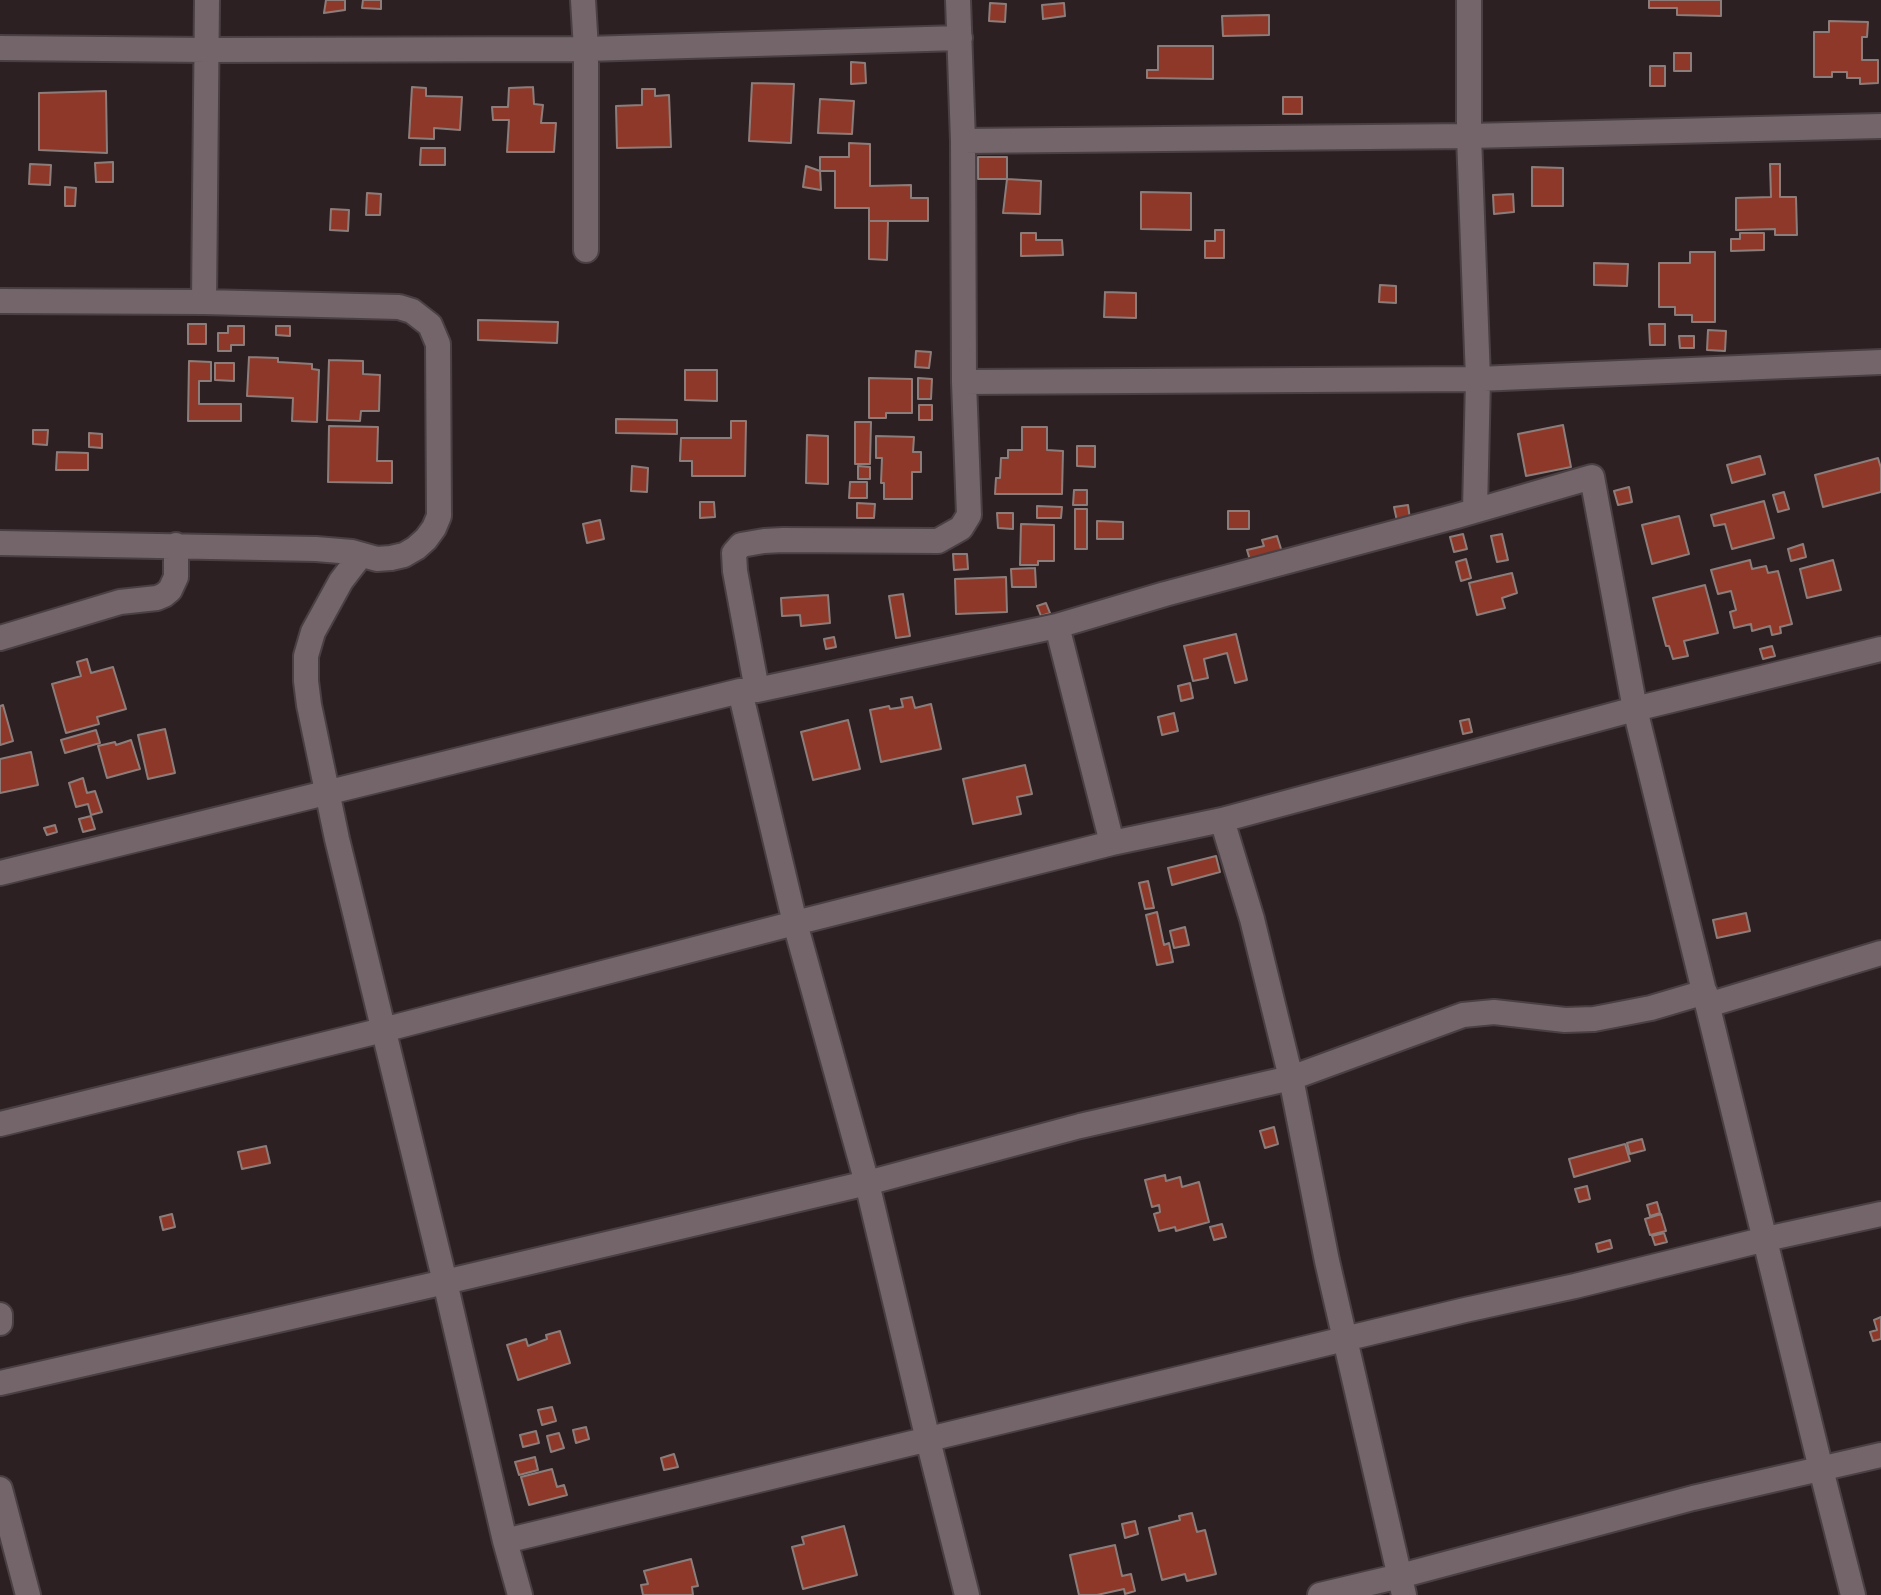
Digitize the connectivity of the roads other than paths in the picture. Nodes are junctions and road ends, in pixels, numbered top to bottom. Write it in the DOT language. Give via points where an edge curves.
graph roads {
  1 [pos="207,0"];
  2 [pos="583,0"];
  3 [pos="958,0"];
  4 [pos="1469,0"];
  5 [pos="960,38"];
  6 [pos="0,48"];
  7 [pos="586,49"];
  8 [pos="207,50"];
  9 [pos="1881,126"];
  10 [pos="1469,136"];
  11 [pos="962,141"];
  12 [pos="586,250"];
  13 [pos="0,301"];
  14 [pos="204,302"];
  15 [pos="1881,362"];
  16 [pos="1478,379"];
  17 [pos="964,382"];
  18 [pos="1475,510"];
  19 [pos="0,543"];
  20 [pos="176,545"];
  21 [pos="361,555"];
  22 [pos="1057,626"];
  23 [pos="0,638"];
  24 [pos="1881,649"];
  25 [pos="749,691"];
  26 [pos="1635,709"];
  27 [pos="327,793"];
  28 [pos="1222,820"];
  29 [pos="1112,843"];
  30 [pos="0,873"];
  31 [pos="795,923"];
  32 [pos="1881,953"];
  33 [pos="1707,998"];
  34 [pos="383,1030"];
  35 [pos="1291,1078"];
  36 [pos="0,1124"];
  37 [pos="867,1183"];
  38 [pos="1881,1214"];
  39 [pos="1766,1239"];
  40 [pos="445,1282"];
  41 [pos="0,1315"];
  42 [pos="0,1323"];
  43 [pos="1345,1339"];
  44 [pos="0,1382"];
  45 [pos="928,1440"];
  46 [pos="1881,1455"];
  47 [pos="1821,1469"];
  48 [pos="0,1489"];
  49 [pos="505,1541"];
  50 [pos="1402,1586"];
  51 [pos="28,1595"];
  52 [pos="520,1595"];
  53 [pos="967,1595"];
  54 [pos="1320,1595"];
  55 [pos="1853,1595"];
  1 -- 8 [label="street"];
  2 -- 7 [label="street"];
  3 -- 5 [label="street"];
  4 -- 10 [label="street"];
  5 -- 7 [label="street"];
  5 -- 11 [label="street"];
  6 -- 8 [label="street"];
  7 -- 8 [label="street"];
  7 -- 12 [label="street"];
  8 -- 14 [label="street"];
  9 -- 10 [label="street"];
  10 -- 11 [label="street"];
  10 -- 16 [label="street"];
  11 -- 17 [label="street"];
  13 -- 14 [label="street"];
  14 -- 21 [label="street" via="399,307 430,325 438,344 439,516 426,539 404,555 377,559"];
  15 -- 16 [label="street"];
  16 -- 17 [label="street"];
  16 -- 18 [label="street"];
  17 -- 25 [label="street" via="969,515 961,528 937,541 764,541 741,545 734,553"];
  18 -- 22 [label="street"];
  18 -- 26 [label="street" via="1592,477"];
  19 -- 20 [label="street"];
  20 -- 21 [label="street" via="316,549"];
  20 -- 23 [label="street" via="176,577 164,595 120,602"];
  21 -- 27 [label="street" via="325,608 306,656 309,705"];
  22 -- 25 [label="street"];
  22 -- 29 [label="street"];
  24 -- 26 [label="street"];
  25 -- 27 [label="street"];
  25 -- 31 [label="street"];
  26 -- 28 [label="street"];
  26 -- 33 [label="street"];
  27 -- 30 [label="street"];
  27 -- 34 [label="street"];
  28 -- 29 [label="street"];
  28 -- 35 [label="street"];
  29 -- 31 [label="street"];
  31 -- 34 [label="street"];
  31 -- 37 [label="street"];
  32 -- 33 [label="street"];
  33 -- 35 [label="street" via="1594,1018 1565,1020 1494,1012 1463,1015"];
  33 -- 39 [label="street"];
  34 -- 36 [label="street"];
  34 -- 40 [label="street"];
  35 -- 37 [label="street" via="1080,1126"];
  35 -- 43 [label="street"];
  37 -- 40 [label="street"];
  37 -- 45 [label="street"];
  38 -- 39 [label="street"];
  39 -- 43 [label="street"];
  39 -- 47 [label="street"];
  40 -- 44 [label="street"];
  40 -- 49 [label="street"];
  41 -- 42 [label="street"];
  43 -- 45 [label="street"];
  43 -- 50 [label="street"];
  45 -- 49 [label="street"];
  45 -- 53 [label="street"];
  46 -- 47 [label="street"];
  47 -- 50 [label="street" via="1693,1498"];
  47 -- 55 [label="street"];
  48 -- 51 [label="street"];
  49 -- 52 [label="street"];
  50 -- 54 [label="street"];
}
